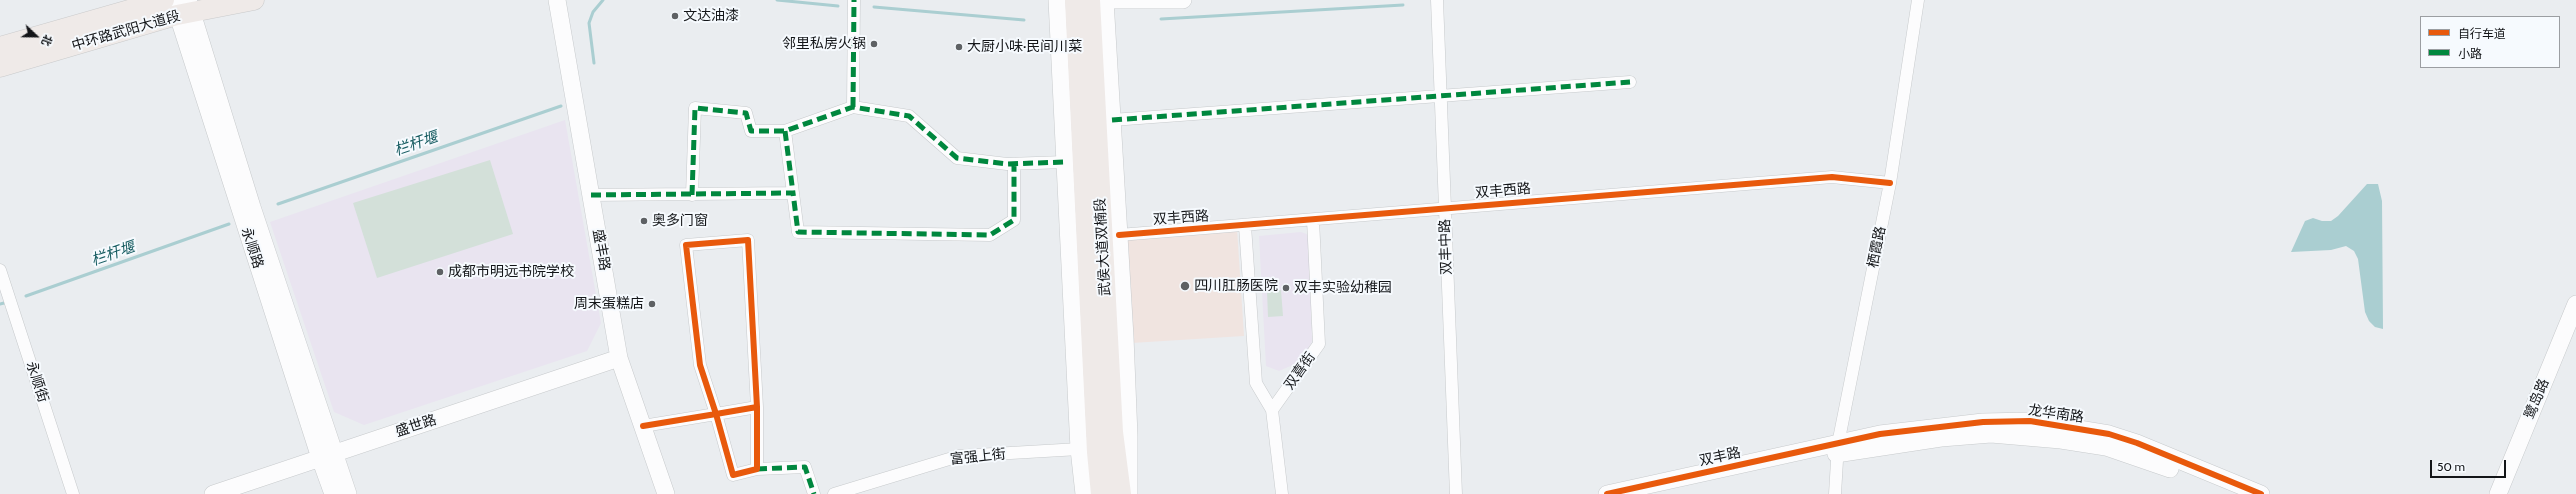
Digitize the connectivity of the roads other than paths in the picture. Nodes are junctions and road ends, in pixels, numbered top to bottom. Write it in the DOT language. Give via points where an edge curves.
graph roads {
  1 [pos="164,0"];
  2 [pos="254,0"];
  3 [pos="557,0"];
  4 [pos="854,0"];
  5 [pos="1057,0"];
  6 [pos="1075,0"];
  7 [pos="1090,0"];
  8 [pos="1105,0"];
  9 [pos="1114,0"];
  10 [pos="1183,0"];
  11 [pos="1437,0"];
  12 [pos="1918,0"];
  13 [pos="182,7"];
  14 [pos="0,46"];
  15 [pos="0,67"];
  16 [pos="1630,82"];
  17 [pos="1441,96"];
  18 [pos="853,107"];
  19 [pos="1112,120"];
  20 [pos="785,131"];
  21 [pos="1065,162"];
  22 [pos="1014,164"];
  23 [pos="1890,183"];
  24 [pos="793,193"];
  25 [pos="591,195"];
  26 [pos="692,195"];
  27 [pos="1445,208"];
  28 [pos="1313,220"];
  29 [pos="1245,226"];
  30 [pos="1119,235"];
  31 [pos="0,270"];
  32 [pos="2576,304"];
  33 [pos="619,358"];
  34 [pos="757,407"];
  35 [pos="1272,410"];
  36 [pos="716,414"];
  37 [pos="643,426"];
  38 [pos="1838,449"];
  39 [pos="1088,450"];
  40 [pos="327,456"];
  41 [pos="757,469"];
  42 [pos="73,494"];
  43 [pos="213,494"];
  44 [pos="334,494"];
  45 [pos="348,494"];
  46 [pos="666,494"];
  47 [pos="814,494"];
  48 [pos="834,494"];
  49 [pos="1084,494"];
  50 [pos="1101,494"];
  51 [pos="1121,494"];
  52 [pos="1129,494"];
  53 [pos="1282,494"];
  54 [pos="1456,494"];
  55 [pos="1607,494"];
  56 [pos="1659,494"];
  57 [pos="1835,494"];
  58 [pos="2232,494"];
  59 [pos="2261,494"];
  60 [pos="2498,494"];
  1 -- 14 [label="main road, 中环路武阳大道段"];
  2 -- 13 [label="main road, 中环路武阳大道段"];
  3 -- 25 [label="street, 盛丰路"];
  4 -- 18 [label="street"];
  5 -- 21 [label="street"];
  6 -- 39 [label="main road, 武侯大道双楠段"];
  7 -- 51 [label="main road, 武侯大道双楠段" via="1113,432"];
  8 -- 19 [label="street"];
  9 -- 10 [label="street"];
  11 -- 17 [label="street, 双丰中路"];
  12 -- 23 [label="street, 栖霞路"];
  13 -- 15 [label="main road, 中环路武阳大道段"];
  13 -- 40 [label="street, 永顺路"];
  16 -- 17 [label="street"];
  17 -- 19 [label="street"];
  17 -- 27 [label="street, 双丰中路"];
  18 -- 20 [label="street"];
  18 -- 22 [label="street" via="908,116 957,158"];
  19 -- 30 [label="street"];
  20 -- 24 [label="street"];
  20 -- 26 [label="street" via="751,131 746,113 695,108"];
  21 -- 22 [label="street"];
  21 -- 39 [label="street"];
  22 -- 24 [label="street" via="1014,220 990,236 798,232"];
  23 -- 27 [label="street, 双丰西路" via="1832,177"];
  23 -- 38 [label="street, 栖霞路"];
  24 -- 26 [label="street"];
  25 -- 26 [label="street"];
  25 -- 33 [label="street, 盛丰路"];
  27 -- 28 [label="street, 双丰西路"];
  27 -- 54 [label="street, 双丰中路"];
  28 -- 29 [label="street, 双丰西路"];
  28 -- 35 [label="street, 双喜街" via="1319,344"];
  29 -- 30 [label="street, 双丰西路"];
  29 -- 35 [label="street" via="1256,383"];
  30 -- 52 [label="street" via="1129,436"];
  31 -- 42 [label="street, 永顺街"];
  32 -- 60 [label="street, 鹭岛路"];
  33 -- 37 [label="street, 盛丰路"];
  33 -- 40 [label="street, 盛世路"];
  34 -- 36 [label="street"];
  34 -- 36 [label="street" via="748,240 686,245 700,365"];
  34 -- 41 [label="street"];
  35 -- 53 [label="street"];
  36 -- 37 [label="street"];
  36 -- 41 [label="street" via="732,475"];
  37 -- 46 [label="street, 盛丰路"];
  38 -- 55 [label="street, 双丰路"];
  38 -- 56 [label="street, 双丰路"];
  38 -- 57 [label="street, 栖霞路"];
  38 -- 58 [label="street, 龙华南路" via="1991,434 2062,440 2106,447 2150,461"];
  38 -- 59 [label="street, 龙华南路" via="1880,434 1968,424 2030,421 2109,434"];
  39 -- 48 [label="street, 富强上街" via="959,456"];
  39 -- 49 [label="street"];
  39 -- 50 [label="main road, 武侯大道双楠段"];
  40 -- 43 [label="street, 盛世路"];
  40 -- 44 [label="street, 永顺路"];
  40 -- 45 [label="street"];
  41 -- 47 [label="street" via="805,467"];
}
